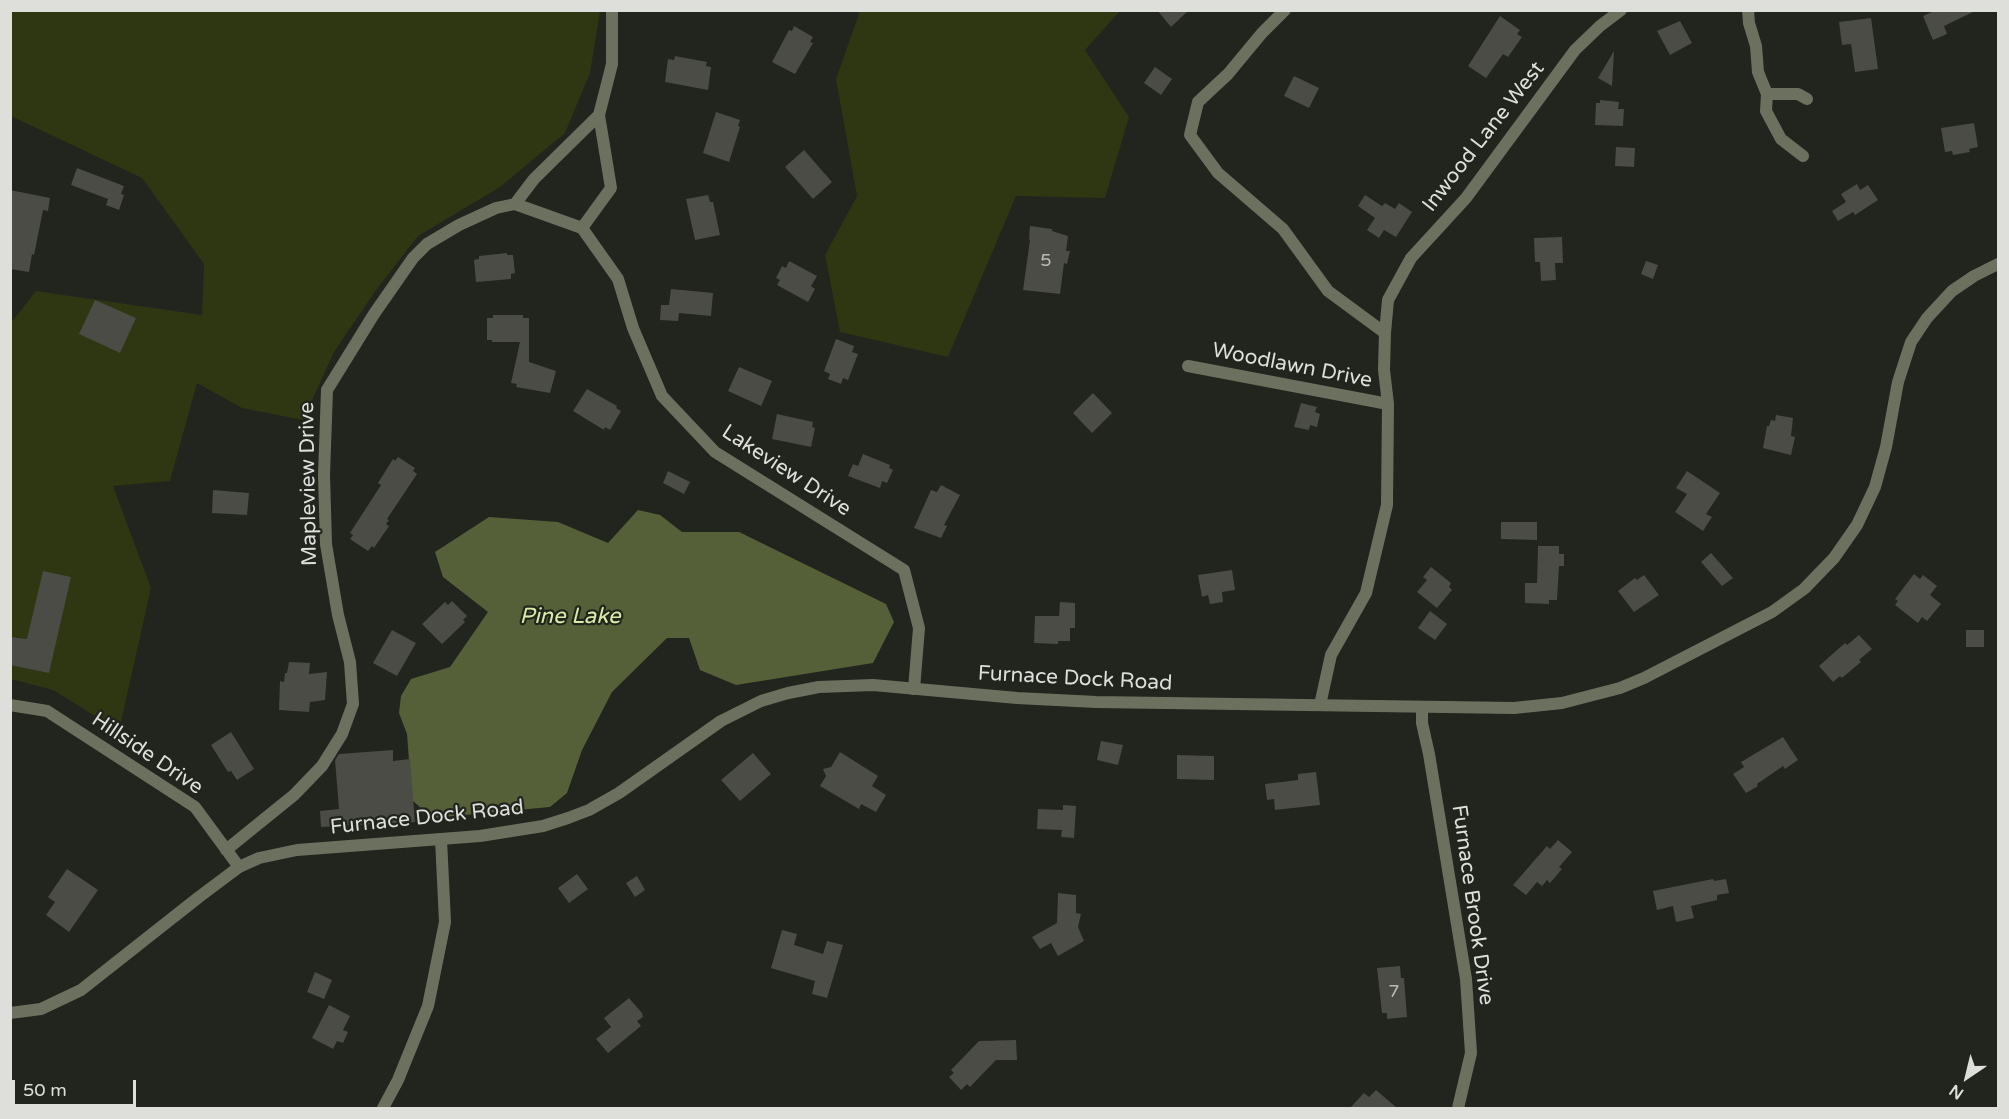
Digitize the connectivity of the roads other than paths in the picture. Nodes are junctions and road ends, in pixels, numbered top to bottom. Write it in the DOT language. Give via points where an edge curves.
graph roads {
  1 [pos="612,10"];
  2 [pos="1285,10"];
  3 [pos="1621,10"];
  4 [pos="1748,10"];
  5 [pos="1767,94"];
  6 [pos="1807,99"];
  7 [pos="599,115"];
  8 [pos="1803,156"];
  9 [pos="515,204"];
  10 [pos="582,228"];
  11 [pos="1998,264"];
  12 [pos="1385,333"];
  13 [pos="1188,366"];
  14 [pos="1388,404"];
  15 [pos="914,689"];
  16 [pos="10,705"];
  17 [pos="1320,705"];
  18 [pos="1422,707"];
  19 [pos="441,839"];
  20 [pos="226,850"];
  21 [pos="239,867"];
  22 [pos="10,1013"];
  23 [pos="382,1108"];
  24 [pos="1458,1108"];
  1 -- 7 [label="street" via="612,64"];
  2 -- 12 [label="street" via="1198,102 1190,135 1218,173 1283,229 1328,291"];
  3 -- 12 [label="street, Inwood Lane West" via="1575,50 1466,198 1411,258 1388,300"];
  4 -- 5 [label="street" via="1758,72"];
  5 -- 6 [label="street" via="1798,94"];
  5 -- 8 [label="street" via="1766,111 1781,139"];
  7 -- 9 [label="street" via="534,179"];
  7 -- 10 [label="street" via="611,188"];
  9 -- 10 [label="street"];
  9 -- 20 [label="street, Mapleview Drive" via="496,208 427,244 374,314 327,390 326,544 350,662 353,704 342,734 322,766 294,795"];
  10 -- 15 [label="street, Lakeview Drive" via="618,279 633,328 662,396 715,452 904,570 919,628"];
  11 -- 18 [label="street, Furnace Dock Road" via="1952,291 1916,333 1904,359 1886,447 1867,506 1844,545 1804,589 1752,623 1607,693 1524,707"];
  12 -- 14 [label="street, Inwood Lane West"];
  13 -- 14 [label="street, Woodlawn Drive"];
  14 -- 17 [label="street, Inwood Lane West" via="1387,505 1366,593 1331,655"];
  15 -- 17 [label="street, Furnace Dock Road" via="1096,702"];
  15 -- 19 [label="street, Furnace Dock Road" via="845,684 772,697 721,721 589,810 543,825"];
  16 -- 20 [label="street, Hillside Drive" via="47,711 195,807"];
  17 -- 18 [label="street, Furnace Dock Road"];
  18 -- 24 [label="street, Furnace Brook Drive" via="1466,979 1471,1053"];
  19 -- 21 [label="street, Furnace Dock Road" via="297,850 259,858"];
  19 -- 23 [label="street" via="445,922 428,1006 398,1080"];
  20 -- 21 [label="street, Hillside Drive"];
  21 -- 22 [label="street, Furnace Dock Road" via="81,990 41,1009"];
}
